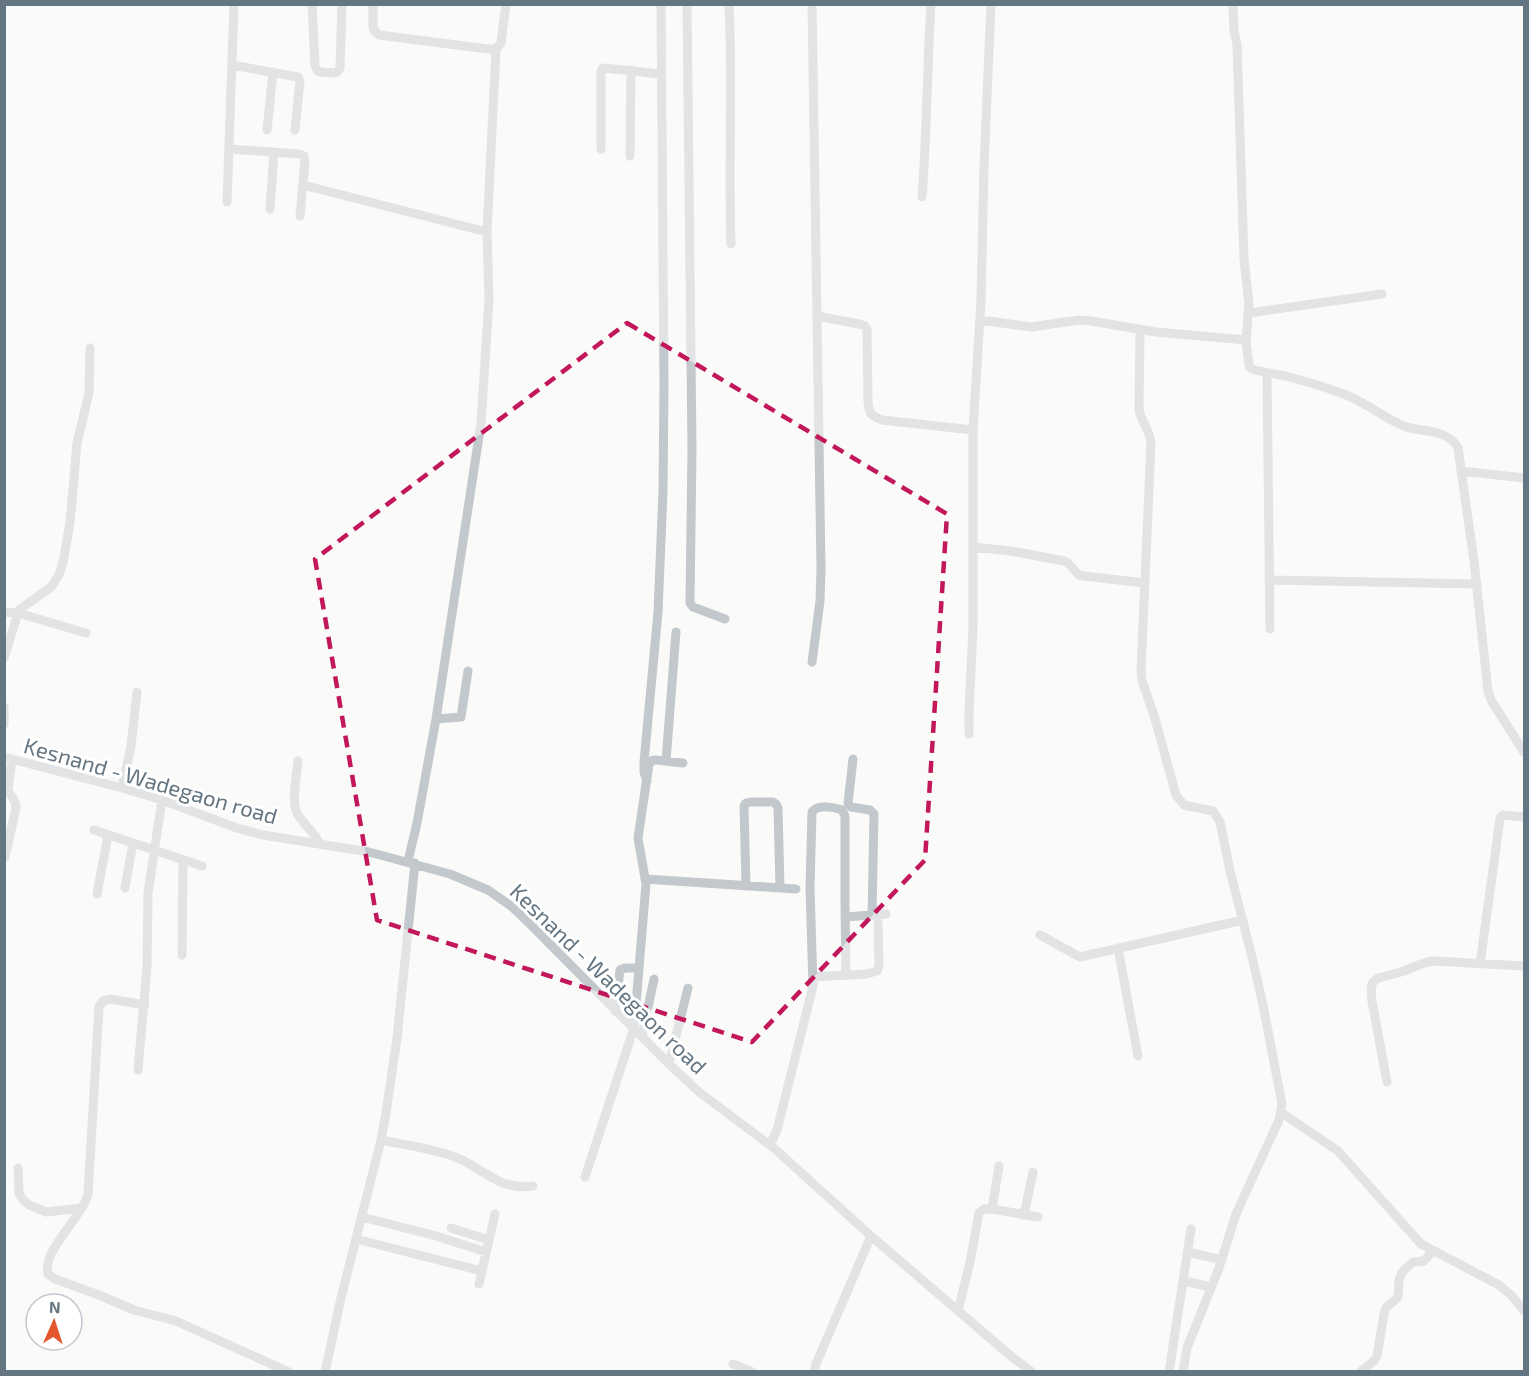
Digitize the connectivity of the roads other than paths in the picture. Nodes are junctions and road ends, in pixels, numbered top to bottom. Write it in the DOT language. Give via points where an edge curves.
graph roads {
  1 [pos="234,4"];
  2 [pos="312,4"];
  3 [pos="342,4"];
  4 [pos="373,4"];
  5 [pos="506,4"];
  6 [pos="662,4"];
  7 [pos="687,4"];
  8 [pos="729,4"];
  9 [pos="812,4"];
  10 [pos="931,4"];
  11 [pos="991,4"];
  12 [pos="1233,4"];
  13 [pos="496,49"];
  14 [pos="232,65"];
  15 [pos="631,70"];
  16 [pos="273,72"];
  17 [pos="661,74"];
  18 [pos="267,130"];
  19 [pos="295,130"];
  20 [pos="230,149"];
  21 [pos="601,149"];
  22 [pos="274,152"];
  23 [pos="630,156"];
  24 [pos="303,185"];
  25 [pos="922,197"];
  26 [pos="227,202"];
  27 [pos="270,209"];
  28 [pos="300,216"];
  29 [pos="487,232"];
  30 [pos="731,244"];
  31 [pos="1382,294"];
  32 [pos="1249,313"];
  33 [pos="817,316"];
  34 [pos="980,320"];
  35 [pos="1140,329"];
  36 [pos="1246,340"];
  37 [pos="90,348"];
  38 [pos="1267,373"];
  39 [pos="973,430"];
  40 [pos="1461,471"];
  41 [pos="1524,478"];
  42 [pos="973,547"];
  43 [pos="1269,580"];
  44 [pos="1145,583"];
  45 [pos="1477,585"];
  46 [pos="4,612"];
  47 [pos="18,612"];
  48 [pos="725,619"];
  49 [pos="1270,629"];
  50 [pos="676,632"];
  51 [pos="86,633"];
  52 [pos="4,658"];
  53 [pos="812,662"];
  54 [pos="468,671"];
  55 [pos="137,692"];
  56 [pos="4,707"];
  57 [pos="435,719"];
  58 [pos="4,724"];
  59 [pos="969,734"];
  60 [pos="1524,752"];
  61 [pos="8,758"];
  62 [pos="853,759"];
  63 [pos="298,761"];
  64 [pos="666,761"];
  65 [pos="683,763"];
  66 [pos="647,781"];
  67 [pos="122,788"];
  68 [pos="162,800"];
  69 [pos="846,809"];
  70 [pos="1524,816"];
  71 [pos="94,830"];
  72 [pos="108,835"];
  73 [pos="133,843"];
  74 [pos="320,844"];
  75 [pos="154,849"];
  76 [pos="5,857"];
  77 [pos="183,860"];
  78 [pos="411,862"];
  79 [pos="202,866"];
  80 [pos="645,879"];
  81 [pos="746,886"];
  82 [pos="125,888"];
  83 [pos="780,888"];
  84 [pos="795,889"];
  85 [pos="97,894"];
  86 [pos="886,914"];
  87 [pos="845,916"];
  88 [pos="875,919"];
  89 [pos="1243,920"];
  90 [pos="1040,935"];
  91 [pos="1118,948"];
  92 [pos="183,955"];
  93 [pos="1480,964"];
  94 [pos="1524,966"];
  95 [pos="639,968"];
  96 [pos="846,975"];
  97 [pos="813,977"];
  98 [pos="654,979"];
  99 [pos="688,988"];
  100 [pos="145,1005"];
  101 [pos="615,1011"];
  102 [pos="634,1028"];
  103 [pos="642,1036"];
  104 [pos="1138,1056"];
  105 [pos="669,1064"];
  106 [pos="138,1070"];
  107 [pos="1387,1082"];
  108 [pos="1281,1113"];
  109 [pos="381,1140"];
  110 [pos="770,1145"];
  111 [pos="999,1166"];
  112 [pos="18,1168"];
  113 [pos="1033,1172"];
  114 [pos="585,1177"];
  115 [pos="533,1186"];
  116 [pos="82,1208"];
  117 [pos="992,1209"];
  118 [pos="495,1214"];
  119 [pos="1024,1215"];
  120 [pos="362,1217"];
  121 [pos="1038,1217"];
  122 [pos="452,1228"];
  123 [pos="1191,1229"];
  124 [pos="871,1236"];
  125 [pos="356,1239"];
  126 [pos="489,1239"];
  127 [pos="1432,1251"];
  128 [pos="486,1252"];
  129 [pos="1188,1252"];
  130 [pos="1222,1260"];
  131 [pos="482,1271"];
  132 [pos="1184,1281"];
  133 [pos="479,1284"];
  134 [pos="1211,1287"];
  135 [pos="958,1311"];
  136 [pos="1524,1311"];
  137 [pos="1172,1351"];
  138 [pos="1186,1352"];
  139 [pos="733,1364"];
  140 [pos="289,1371"];
  141 [pos="325,1371"];
  142 [pos="752,1371"];
  143 [pos="814,1371"];
  144 [pos="1032,1371"];
  145 [pos="1169,1371"];
  146 [pos="1183,1371"];
  147 [pos="1360,1371"];
  1 -- 14 [label="street"];
  2 -- 3 [label="street" via="315,66 320,72 335,73 340,68"];
  4 -- 13 [label="street" via="373,27 379,35"];
  5 -- 13 [label="street" via="501,43"];
  6 -- 17 [label="street"];
  7 -- 48 [label="street" via="690,603 693,608"];
  8 -- 30 [label="street"];
  9 -- 33 [label="street"];
  10 -- 25 [label="street"];
  11 -- 34 [label="street"];
  12 -- 32 [label="street"];
  13 -- 29 [label="street"];
  14 -- 16 [label="street"];
  14 -- 20 [label="street"];
  15 -- 17 [label="street"];
  15 -- 21 [label="street" via="601,70"];
  15 -- 23 [label="street"];
  16 -- 18 [label="street"];
  16 -- 19 [label="street" via="299,79"];
  17 -- 66 [label="street" via="663,492 658,612 644,762"];
  20 -- 22 [label="street"];
  20 -- 26 [label="street"];
  22 -- 24 [label="street" via="304,156"];
  22 -- 27 [label="street"];
  24 -- 28 [label="street"];
  24 -- 29 [label="street"];
  29 -- 57 [label="street" via="489,300 481,423"];
  31 -- 32 [label="street"];
  32 -- 36 [label="street"];
  33 -- 39 [label="street" via="867,329 868,401 872,416"];
  33 -- 53 [label="street" via="821,569"];
  34 -- 35 [label="street" via="1032,327 1090,321"];
  34 -- 39 [label="street"];
  35 -- 36 [label="street"];
  35 -- 44 [label="street" via="1139,410 1151,443"];
  36 -- 38 [label="street" via="1249,366"];
  37 -- 47 [label="street" via="89,393 77,443 63,562 51,587"];
  38 -- 40 [label="street" via="1341,393 1408,428 1450,438 1458,448"];
  38 -- 43 [label="street"];
  39 -- 42 [label="street"];
  40 -- 41 [label="street"];
  40 -- 45 [label="street"];
  42 -- 44 [label="street" via="1064,561 1088,578"];
  42 -- 59 [label="street"];
  43 -- 45 [label="street"];
  43 -- 49 [label="street"];
  44 -- 89 [label="street" via="1142,681 1176,795 1184,805 1213,812 1220,822"];
  45 -- 60 [label="street" via="1488,691"];
  46 -- 47 [label="street"];
  47 -- 51 [label="street"];
  47 -- 52 [label="street"];
  50 -- 64 [label="street"];
  54 -- 57 [label="street" via="461,717"];
  55 -- 67 [label="street"];
  56 -- 58 [label="street"];
  57 -- 78 [label="street"];
  61 -- 67 [label="street, Kesnand - Wadegaon road"];
  61 -- 76 [label="street" via="8,790 16,808"];
  62 -- 69 [label="street"];
  63 -- 74 [label="street" via="295,808"];
  64 -- 65 [label="street"];
  64 -- 66 [label="street" via="651,762"];
  66 -- 80 [label="street" via="638,838"];
  67 -- 68 [label="street, Kesnand - Wadegaon road"];
  68 -- 74 [label="street, Kesnand - Wadegaon road" via="237,828"];
  68 -- 75 [label="street"];
  69 -- 87 [label="street"];
  69 -- 88 [label="street" via="870,810 874,814"];
  69 -- 97 [label="street" via="818,807 812,812"];
  70 -- 93 [label="street" via="1500,818"];
  71 -- 72 [label="street"];
  72 -- 73 [label="street"];
  72 -- 85 [label="street"];
  73 -- 75 [label="street"];
  73 -- 82 [label="street"];
  74 -- 78 [label="street, Kesnand - Wadegaon road"];
  75 -- 77 [label="street"];
  75 -- 100 [label="street" via="148,892"];
  77 -- 79 [label="street"];
  77 -- 92 [label="street"];
  78 -- 101 [label="street, Kesnand - Wadegaon road" via="471,882 511,906"];
  78 -- 109 [label="street" via="397,1038"];
  80 -- 81 [label="street"];
  80 -- 95 [label="street"];
  81 -- 83 [label="street"];
  81 -- 83 [label="street" via="744,806 750,802 773,802 778,808"];
  83 -- 84 [label="street"];
  86 -- 88 [label="street"];
  87 -- 88 [label="street"];
  87 -- 96 [label="street"];
  88 -- 96 [label="street" via="877,971"];
  89 -- 91 [label="street"];
  89 -- 108 [label="street" via="1265,1015"];
  90 -- 91 [label="street" via="1080,957"];
  91 -- 104 [label="street"];
  93 -- 94 [label="street"];
  93 -- 107 [label="street" via="1433,961 1373,982 1372,1001"];
  95 -- 101 [label="street" via="620,970"];
  95 -- 102 [label="street"];
  96 -- 97 [label="street"];
  97 -- 110 [label="street" via="777,1130"];
  98 -- 103 [label="street"];
  99 -- 105 [label="street"];
  100 -- 106 [label="street"];
  100 -- 116 [label="street" via="110,999 99,1007 89,1185"];
  101 -- 102 [label="street, Kesnand - Wadegaon road"];
  102 -- 103 [label="street, Kesnand - Wadegaon road"];
  102 -- 114 [label="street"];
  103 -- 105 [label="street, Kesnand - Wadegaon road"];
  105 -- 110 [label="street, Kesnand - Wadegaon road" via="699,1092"];
  108 -- 127 [label="street" via="1338,1151 1414,1238"];
  108 -- 130 [label="street" via="1236,1214"];
  109 -- 115 [label="street" via="453,1156 492,1179 519,1187"];
  109 -- 120 [label="street"];
  110 -- 124 [label="street, Kesnand - Wadegaon road"];
  111 -- 117 [label="street"];
  112 -- 116 [label="street" via="19,1193 29,1205 46,1212"];
  113 -- 119 [label="street"];
  116 -- 140 [label="street" via="58,1241 47,1270 51,1277 134,1310 176,1321"];
  117 -- 119 [label="street"];
  117 -- 135 [label="street" via="979,1213"];
  118 -- 126 [label="street"];
  119 -- 121 [label="street"];
  120 -- 125 [label="street"];
  120 -- 128 [label="street"];
  122 -- 126 [label="street"];
  123 -- 129 [label="street"];
  124 -- 135 [label="street, Kesnand - Wadegaon road"];
  124 -- 143 [label="street"];
  125 -- 131 [label="street"];
  125 -- 141 [label="street"];
  126 -- 128 [label="street"];
  127 -- 136 [label="street" via="1499,1285"];
  127 -- 147 [label="street" via="1424,1261 1413,1262 1402,1272 1398,1297 1384,1314 1377,1356"];
  128 -- 131 [label="street"];
  129 -- 130 [label="street"];
  129 -- 132 [label="street"];
  130 -- 134 [label="street"];
  131 -- 133 [label="street"];
  132 -- 134 [label="street"];
  132 -- 137 [label="street"];
  134 -- 138 [label="street"];
  135 -- 144 [label="street, Kesnand - Wadegaon road"];
  137 -- 138 [label="street"];
  137 -- 145 [label="street"];
  138 -- 146 [label="street"];
  139 -- 142 [label="street"];
}
